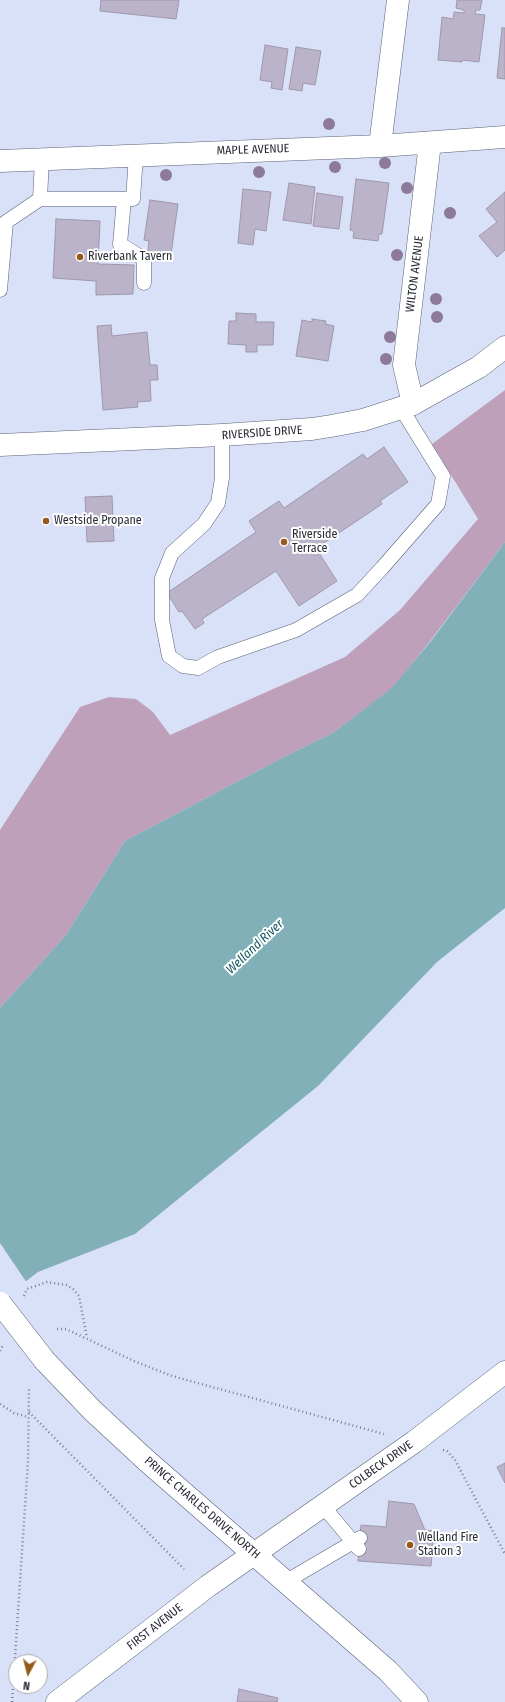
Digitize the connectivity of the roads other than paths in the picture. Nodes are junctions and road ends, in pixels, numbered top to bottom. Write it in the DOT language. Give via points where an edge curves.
graph roads {
  1 [pos="398,0"];
  2 [pos="505,137"];
  3 [pos="430,143"];
  4 [pos="380,146"];
  5 [pos="136,155"];
  6 [pos="42,159"];
  7 [pos="0,160"];
  8 [pos="40,199"];
  9 [pos="124,199"];
  10 [pos="144,283"];
  11 [pos="0,290"];
  12 [pos="505,347"];
  13 [pos="407,406"];
  14 [pos="222,435"];
  15 [pos="0,444"];
  16 [pos="0,1303"];
  17 [pos="505,1372"];
  18 [pos="323,1506"];
  19 [pos="255,1554"];
  20 [pos="285,1582"];
  21 [pos="57,1702"];
  22 [pos="417,1702"];
  1 -- 4 [label="street"];
  2 -- 3 [label="street, MAPLE AVENUE"];
  3 -- 4 [label="street, MAPLE AVENUE"];
  3 -- 13 [label="street, WILTON AVENUE" via="404,365"];
  4 -- 5 [label="street, MAPLE AVENUE"];
  5 -- 6 [label="street, MAPLE AVENUE"];
  5 -- 9 [label="lane" via="133,199"];
  6 -- 7 [label="street, MAPLE AVENUE"];
  6 -- 8 [label="lane"];
  8 -- 9 [label="lane"];
  8 -- 11 [label="lane" via="6,222"];
  9 -- 10 [label="lane" via="120,244 144,259"];
  12 -- 13 [label="street, RIVERSIDE DRIVE" via="479,367"];
  13 -- 14 [label="street, RIVERSIDE DRIVE" via="363,420 312,429"];
  13 -- 14 [label="lane" via="443,476 438,504 357,595 296,630 218,656 198,668 184,666 169,656 162,620 162,578 172,553 204,524 218,503 222,478"];
  14 -- 15 [label="street, RIVERSIDE DRIVE"];
  16 -- 19 [label="street, PRINCE CHARLES DRIVE NORTH, bridge" via="45,1361 93,1411"];
  17 -- 18 [label="street, COLBECK DRIVE" via="414,1442"];
  18 -- 19 [label="street, COLBECK DRIVE"];
  18 -- 20 [label="lane" via="357,1543"];
  19 -- 20 [label="street, PRINCE CHARLES DRIVE NORTH"];
  19 -- 21 [label="street, FIRST AVENUE" via="208,1586"];
  20 -- 22 [label="street, PRINCE CHARLES DRIVE NORTH" via="388,1670"];
}
